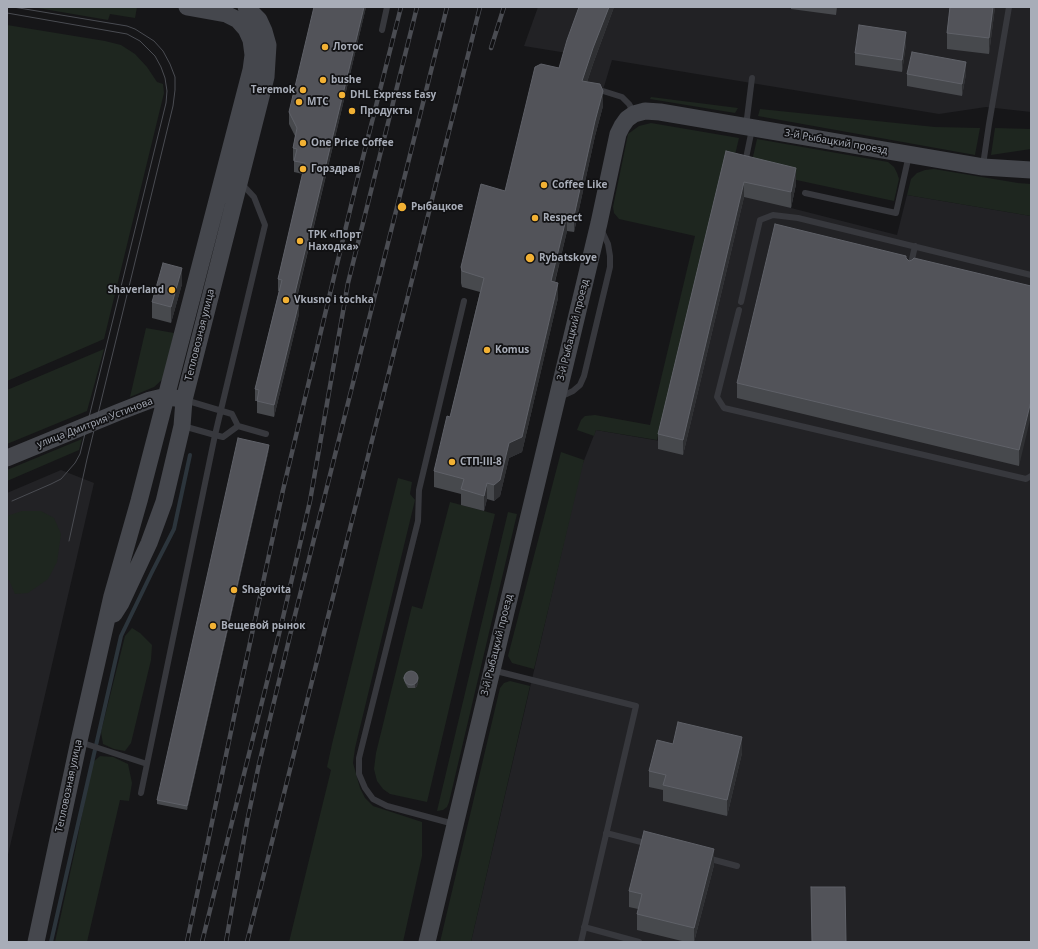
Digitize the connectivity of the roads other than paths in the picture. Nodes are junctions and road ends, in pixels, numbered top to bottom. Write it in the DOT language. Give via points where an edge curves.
graph roads {
  1 [pos="187,7"];
  2 [pos="246,7"];
  3 [pos="387,7"];
  4 [pos="1009,7"];
  5 [pos="382,30"];
  6 [pos="257,36"];
  7 [pos="752,78"];
  8 [pos="603,91"];
  9 [pos="634,114"];
  10 [pos="749,127"];
  11 [pos="909,154"];
  12 [pos="744,167"];
  13 [pos="983,167"];
  14 [pos="1031,170"];
  15 [pos="239,180"];
  16 [pos="805,194"];
  17 [pos="915,246"];
  18 [pos="910,272"];
  19 [pos="1031,275"];
  20 [pos="464,301"];
  21 [pos="741,302"];
  22 [pos="739,310"];
  23 [pos="167,396"];
  24 [pos="184,400"];
  25 [pos="221,410"];
  26 [pos="182,426"];
  27 [pos="238,426"];
  28 [pos="266,434"];
  29 [pos="215,435"];
  30 [pos="7,458"];
  31 [pos="1031,476"];
  32 [pos="105,630"];
  33 [pos="491,670"];
  34 [pos="85,744"];
  35 [pos="147,764"];
  36 [pos="141,793"];
  37 [pos="454,824"];
  38 [pos="606,833"];
  39 [pos="652,844"];
  40 [pos="698,856"];
  41 [pos="736,866"];
  42 [pos="584,928"];
  43 [pos="36,942"];
  44 [pos="427,942"];
  45 [pos="581,942"];
  46 [pos="639,942"];
  1 -- 6 [label="street" via="226,14 238,20"];
  2 -- 6 [label="street" via="259,20"];
  3 -- 5 [label="lane"];
  4 -- 13 [label="lane"];
  6 -- 15 [label="street, Тепловозная улица" via="268,45 266,77"];
  6 -- 23 [label="street, Тепловозная улица" via="251,70"];
  7 -- 10 [label="lane"];
  8 -- 9 [label="lane" via="622,97"];
  9 -- 10 [label="street, 3-й Рыбацкий проезд" via="644,111 660,112"];
  9 -- 33 [label="street, 3-й Рыбацкий проезд" via="627,119 618,134 599,223"];
  10 -- 11 [label="street, 3-й Рыбацкий проезд"];
  10 -- 12 [label="lane"];
  11 -- 13 [label="street, 3-й Рыбацкий проезд"];
  11 -- 16 [label="lane" via="896,213"];
  13 -- 14 [label="street, 3-й Рыбацкий проезд"];
  15 -- 24 [label="street, Тепловозная улица"];
  15 -- 25 [label="lane" via="254,197 265,224"];
  17 -- 18 [label="lane"];
  17 -- 19 [label="lane"];
  17 -- 21 [label="lane" via="798,218 773,215 760,220"];
  20 -- 37 [label="lane" via="419,490 418,521 360,758 359,774 373,799 386,806"];
  22 -- 31 [label="lane" via="717,397 724,408 1026,479"];
  23 -- 24 [label="street, улица Дмитрия Устинова"];
  23 -- 30 [label="street, улица Дмитрия Устинова" via="119,412"];
  23 -- 32 [label="street, Тепловозная улица"];
  24 -- 25 [label="lane"];
  24 -- 26 [label="street, Тепловозная улица"];
  25 -- 27 [label="lane" via="232,414"];
  25 -- 29 [label="lane"];
  26 -- 29 [label="lane"];
  26 -- 32 [label="street, Тепловозная улица" via="164,502 124,597"];
  27 -- 28 [label="lane"];
  27 -- 29 [label="lane" via="223,436"];
  29 -- 35 [label="lane"];
  32 -- 34 [label="street, Тепловозная улица"];
  33 -- 37 [label="street, 3-й Рыбацкий проезд"];
  33 -- 38 [label="lane" via="636,706"];
  34 -- 35 [label="lane"];
  34 -- 43 [label="street, Тепловозная улица"];
  35 -- 36 [label="lane"];
  37 -- 44 [label="street, 3-й Рыбацкий проезд"];
  38 -- 39 [label="lane"];
  38 -- 42 [label="lane"];
  40 -- 41 [label="lane"];
  42 -- 45 [label="lane"];
  42 -- 46 [label="lane"];
}
